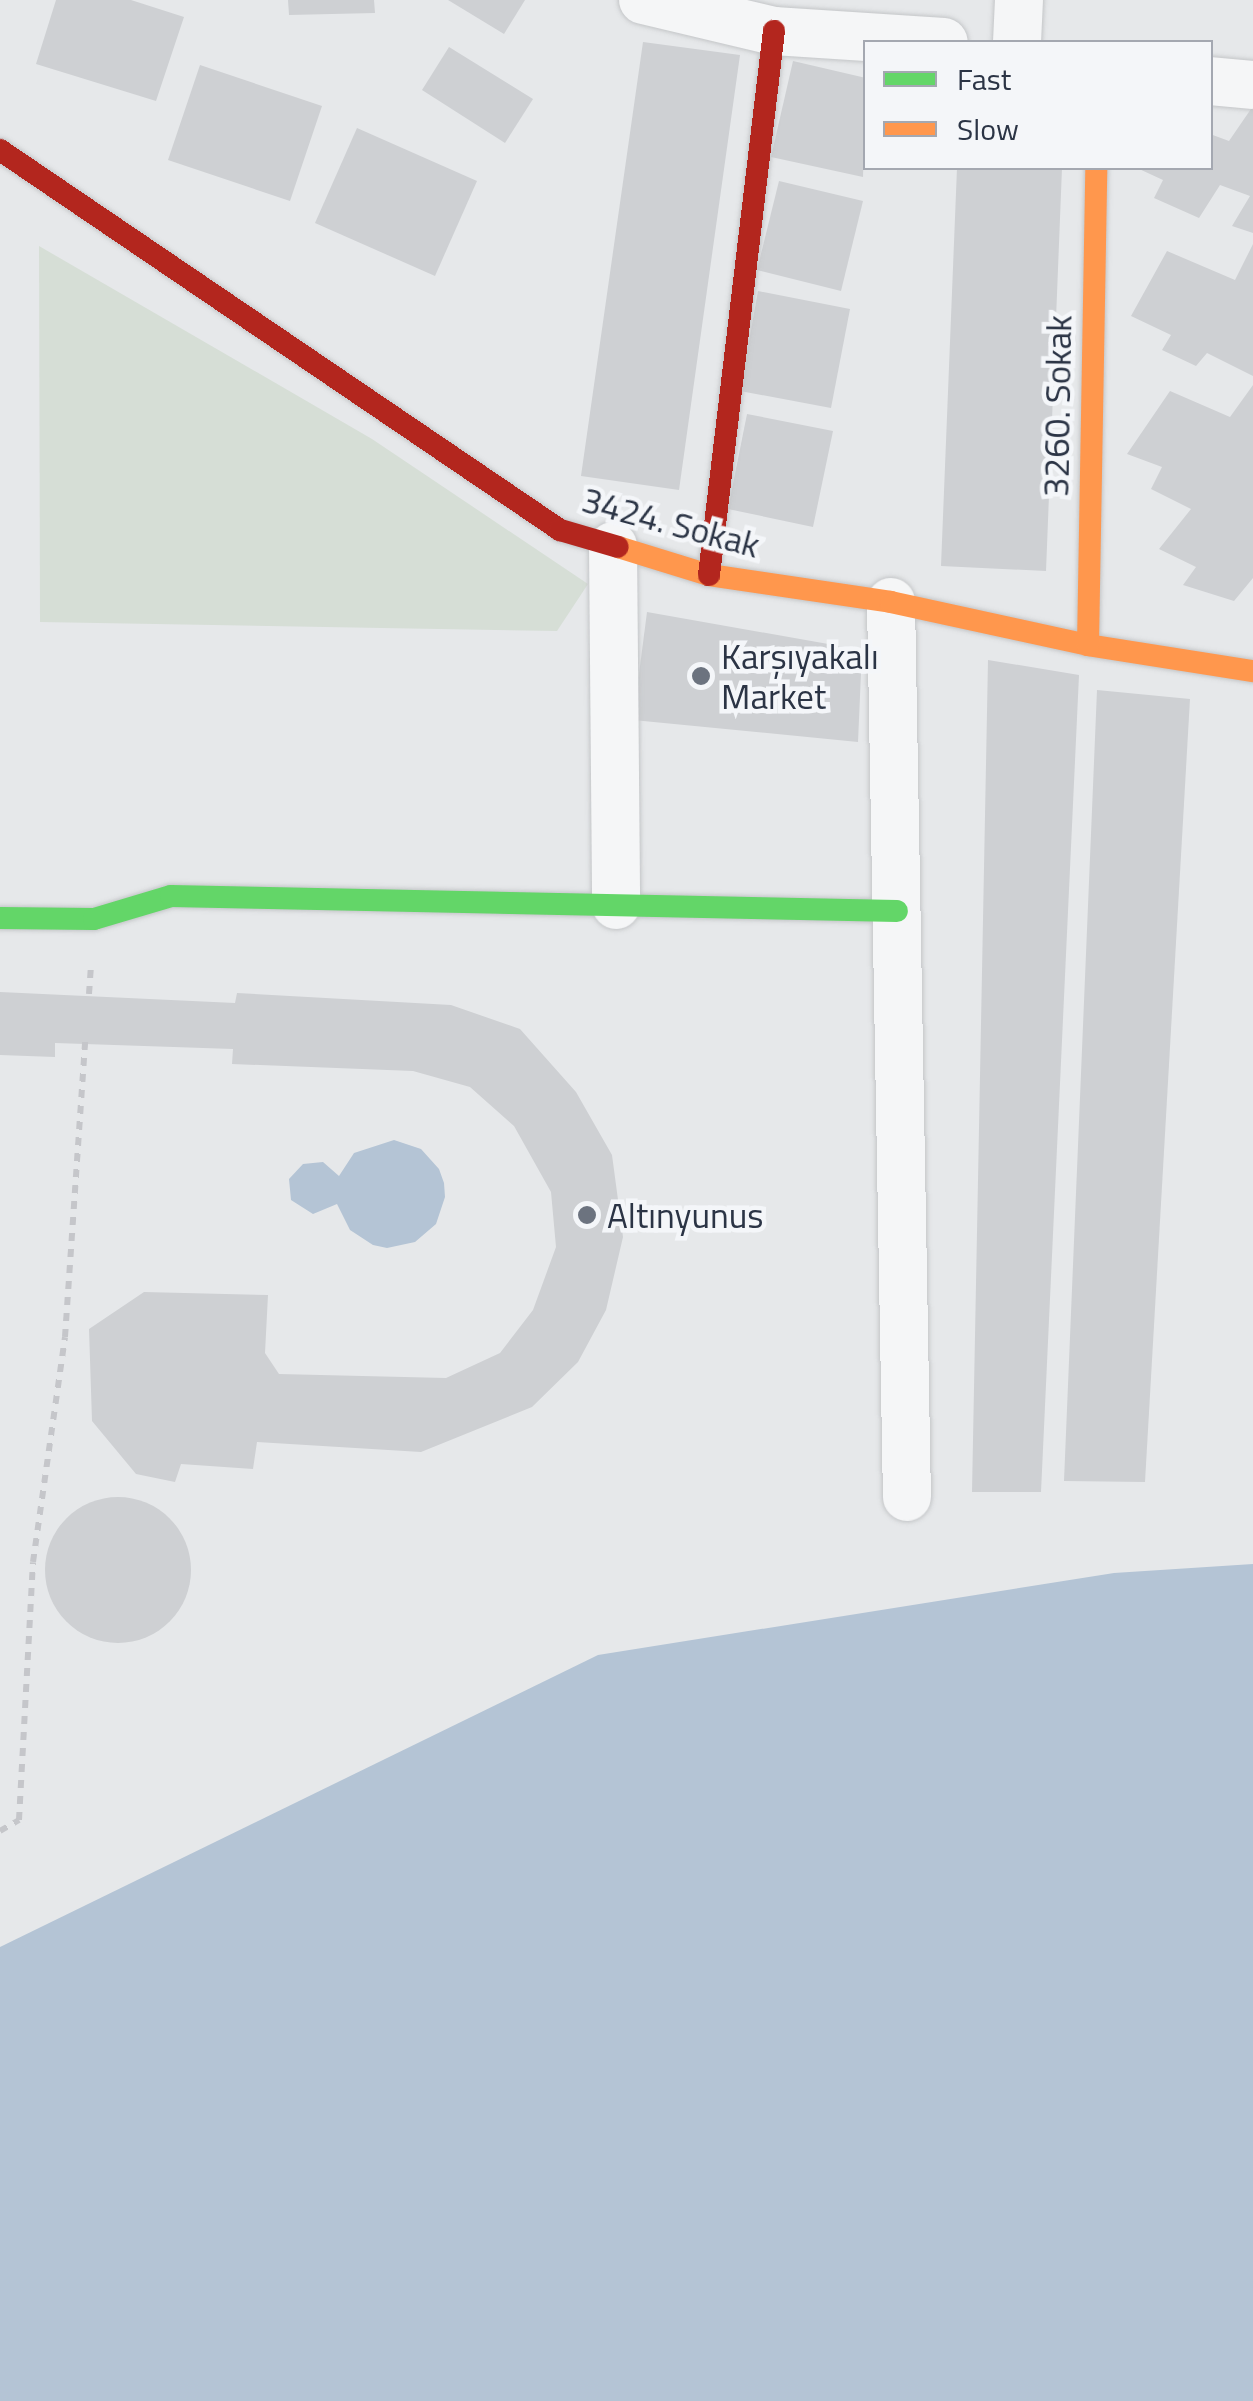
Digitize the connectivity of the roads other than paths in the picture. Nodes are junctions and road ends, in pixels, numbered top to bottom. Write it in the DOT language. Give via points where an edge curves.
graph roads {
  1 [pos="643,0"];
  2 [pos="1018,0"];
  3 [pos="774,31"];
  4 [pos="913,40"];
  5 [pos="1017,40"];
  6 [pos="1213,80"];
  7 [pos="1253,85"];
  8 [pos="0,150"];
  9 [pos="1096,170"];
  10 [pos="613,546"];
  11 [pos="709,575"];
  12 [pos="892,602"];
  13 [pos="1088,645"];
  14 [pos="1253,671"];
  15 [pos="616,905"];
  16 [pos="897,911"];
  17 [pos="0,918"];
  18 [pos="907,1497"];
  1 -- 3 [label="street"];
  2 -- 5 [label="street"];
  3 -- 4 [label="street"];
  3 -- 11 [label="street"];
  6 -- 7 [label="street"];
  8 -- 10 [label="street, 3424. Sokak" via="560,530"];
  9 -- 13 [label="street, 3260. Sokak"];
  10 -- 11 [label="street, 3424. Sokak"];
  10 -- 15 [label="street"];
  11 -- 12 [label="street, 3424. Sokak"];
  12 -- 13 [label="street, 3424. Sokak"];
  12 -- 16 [label="street"];
  13 -- 14 [label="street, 3424. Sokak"];
  15 -- 16 [label="street"];
  15 -- 17 [label="street" via="171,896 94,920"];
  16 -- 18 [label="street"];
}
